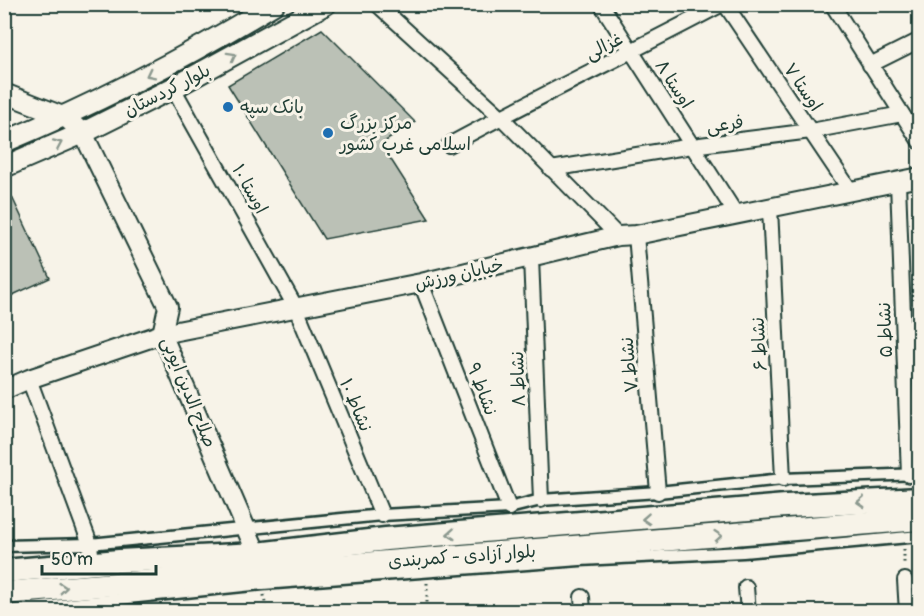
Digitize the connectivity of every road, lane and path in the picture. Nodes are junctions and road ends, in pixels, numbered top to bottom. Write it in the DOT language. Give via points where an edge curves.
graph roads {
  1 [pos="274,4"];
  2 [pos="326,4"];
  3 [pos="377,4"];
  4 [pos="601,4"];
  5 [pos="724,4"];
  6 [pos="832,4"];
  7 [pos="920,40"];
  8 [pos="632,52"];
  9 [pos="870,65"];
  10 [pos="173,88"];
  11 [pos="4,93"];
  12 [pos="902,114"];
  13 [pos="65,117"];
  14 [pos="501,117"];
  15 [pos="811,132"];
  16 [pos="83,133"];
  17 [pos="4,142"];
  18 [pos="920,142"];
  19 [pos="449,145"];
  20 [pos="692,146"];
  21 [pos="4,168"];
  22 [pos="552,169"];
  23 [pos="920,177"];
  24 [pos="898,183"];
  25 [pos="850,190"];
  26 [pos="770,208"];
  27 [pos="736,214"];
  28 [pos="627,235"];
  29 [pos="531,258"];
  30 [pos="421,283"];
  31 [pos="296,308"];
  32 [pos="162,334"];
  33 [pos="29,379"];
  34 [pos="4,390"];
  35 [pos="914,475"];
  36 [pos="783,479"];
  37 [pos="658,492"];
  38 [pos="920,499"];
  39 [pos="542,500"];
  40 [pos="509,508"];
  41 [pos="382,515"];
  42 [pos="920,519"];
  43 [pos="246,527"];
  44 [pos="920,536"];
  45 [pos="903,538"];
  46 [pos="4,546"];
  47 [pos="91,554"];
  48 [pos="257,554"];
  49 [pos="4,571"];
  50 [pos="427,573"];
  51 [pos="905,580"];
  52 [pos="746,587"];
  53 [pos="4,593"];
  54 [pos="4,611"];
  55 [pos="427,612"];
  56 [pos="748,612"];
  57 [pos="907,612"];
  1 -- 13 [label="main road, بلوار کردستان, one-way" via="203,47"];
  10 -- 2 [label="main road, بلوار کردستان, one-way"];
  3 -- 14 [label="street"];
  4 -- 8 [label="street, اوستا ۸"];
  5 -- 8 [label="street, غزالی"];
  5 -- 15 [label="street, اوستا ۷"];
  6 -- 9 [label="street"];
  7 -- 9 [label="street"];
  8 -- 14 [label="street, غزالی"];
  8 -- 20 [label="street, اوستا ۸"];
  9 -- 12 [label="street"];
  10 -- 16 [label="main road, بلوار کردستان"];
  10 -- 31 [label="street, اوستا ۱۰"];
  11 -- 13 [label="street"];
  12 -- 15 [label="street, فرعی"];
  12 -- 18 [label="street"];
  13 -- 16 [label="street"];
  13 -- 17 [label="main road, بلوار کردستان"];
  14 -- 19 [label="street, غزالی"];
  14 -- 22 [label="street"];
  15 -- 20 [label="street, فرعی"];
  15 -- 25 [label="street, اوستا ۷"];
  21 -- 16 [label="main road, بلوار کردستان, one-way"];
  16 -- 32 [label="street, صلاح الدین ایوبی" via="168,307"];
  20 -- 22 [label="street, فرعی"];
  20 -- 27 [label="street, اوستا ۸"];
  22 -- 28 [label="street"];
  23 -- 24 [label="street, خیابان ورزش"];
  24 -- 25 [label="street, خیابان ورزش"];
  24 -- 35 [label="street, نشاط ۵"];
  25 -- 26 [label="street, خیابان ورزش"];
  26 -- 27 [label="street, خیابان ورزش"];
  26 -- 36 [label="street, نشاط ۶"];
  27 -- 28 [label="street, خیابان ورزش"];
  28 -- 29 [label="street, خیابان ورزش"];
  28 -- 37 [label="street, نشاط ۷"];
  29 -- 30 [label="street, خیابان ورزش"];
  29 -- 39 [label="street, نشاط ۸"];
  30 -- 31 [label="street, خیابان ورزش"];
  30 -- 40 [label="street, نشاط ۹"];
  31 -- 32 [label="street, خیابان ورزش"];
  31 -- 41 [label="street, نشاط ۱۰"];
  32 -- 33 [label="street, خیابان ورزش"];
  32 -- 43 [label="street, صلاح الدین ایوبی"];
  33 -- 34 [label="street, خیابان ورزش"];
  33 -- 47 [label="street"];
  35 -- 36 [label="street"];
  36 -- 37 [label="street"];
  37 -- 39 [label="street"];
  38 -- 48 [label="main road, بلوار آزادی - کمربندی, one-way" via="386,539"];
  39 -- 40 [label="street"];
  40 -- 41 [label="street"];
  41 -- 43 [label="street"];
  53 -- 42 [label="main road, بلوار آزادی - کمربندی, one-way"];
  43 -- 47 [label="street"];
  43 -- 48 [label="street, صلاح الدین ایوبی"];
  44 -- 45 [label="street"];
  45 -- 50 [label="street"];
  45 -- 51 [label="path"];
  46 -- 47 [label="street"];
  47 -- 48 [label="main road, بلوار آزادی - کمربندی"];
  47 -- 49 [label="main road, بلوار آزادی - کمربندی"];
  50 -- 54 [label="street" via="263,584"];
  50 -- 55 [label="path"];
  51 -- 57 [label="street"];
  52 -- 56 [label="street"];
}
